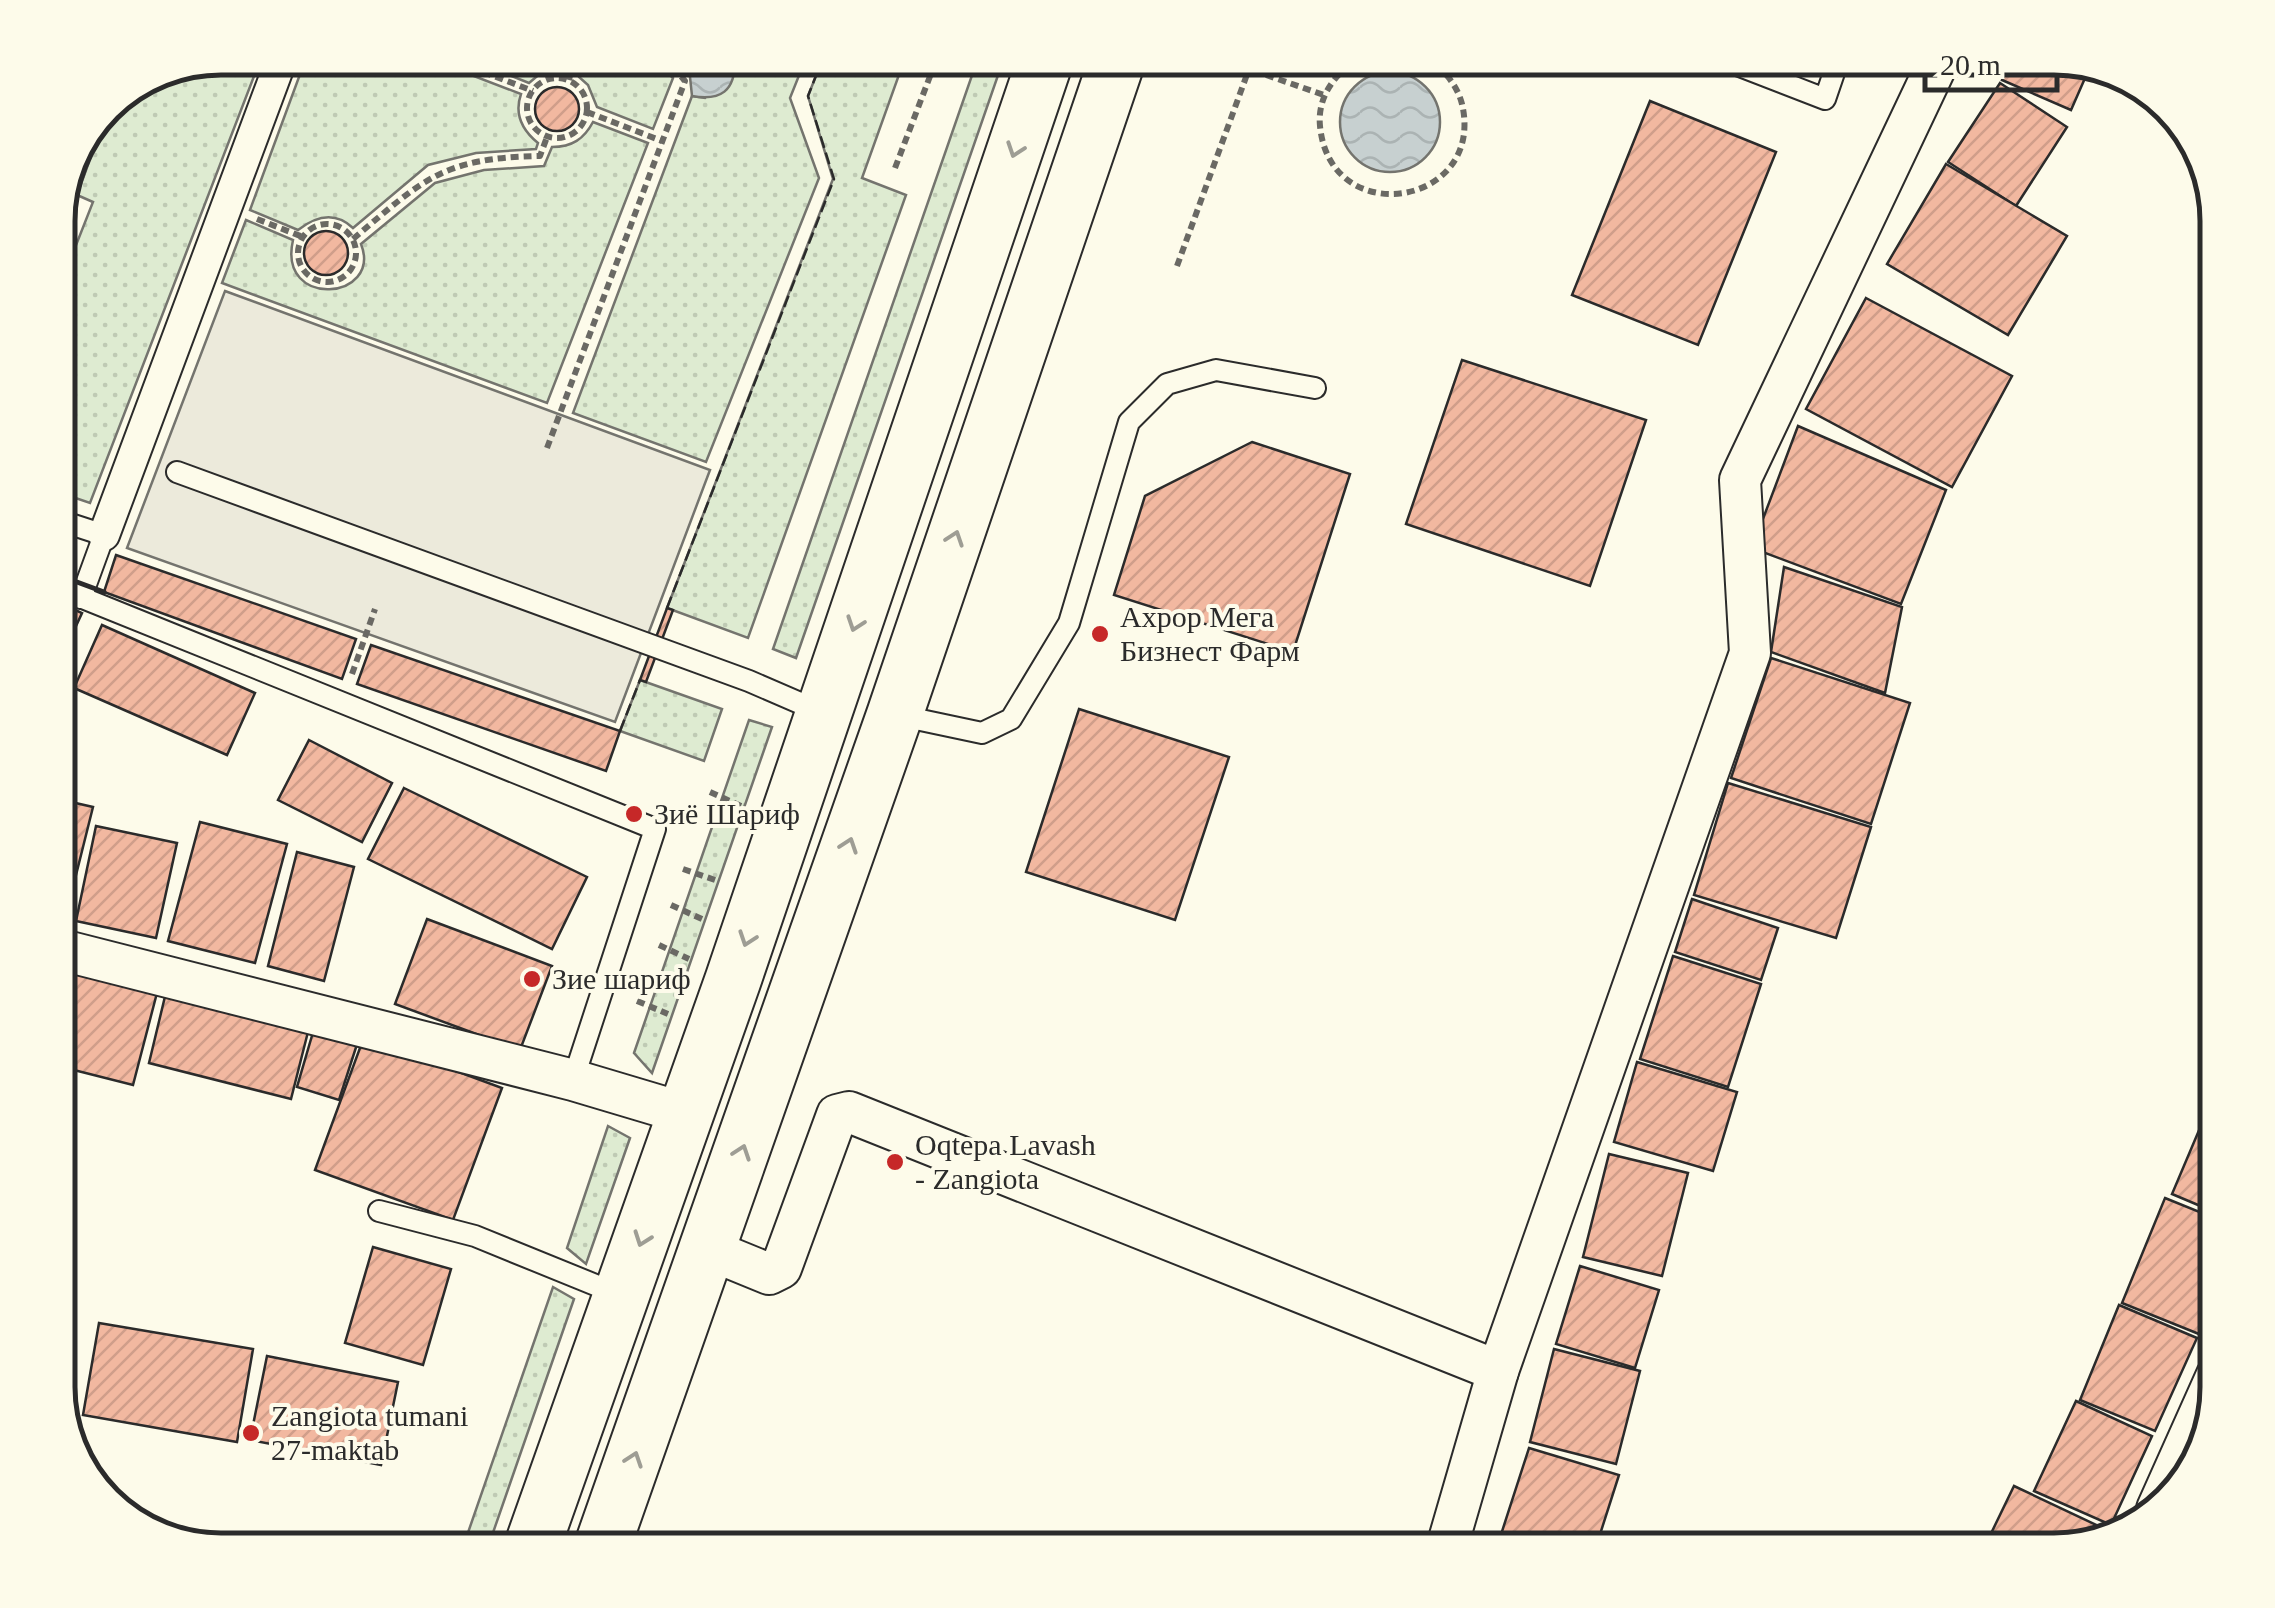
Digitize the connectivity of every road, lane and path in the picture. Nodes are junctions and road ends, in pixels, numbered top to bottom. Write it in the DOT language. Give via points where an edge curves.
graph roads {
  1 [pos="276,75"];
  2 [pos="491,75"];
  3 [pos="569,75"];
  4 [pos="680,75"];
  5 [pos="930,75"];
  6 [pos="1040,75"];
  7 [pos="1112,75"];
  8 [pos="1246,75"];
  9 [pos="1265,75"];
  10 [pos="1337,75"];
  11 [pos="1448,75"];
  12 [pos="1763,75"];
  13 [pos="1833,75"];
  14 [pos="1932,75"];
  15 [pos="568,80"];
  16 [pos="532,91"];
  17 [pos="1324,96"];
  18 [pos="587,112"];
  19 [pos="547,137"];
  20 [pos="662,142"];
  21 [pos="895,168"];
  22 [pos="353,240"];
  23 [pos="1177,266"];
  24 [pos="1315,388"];
  25 [pos="547,448"];
  26 [pos="177,472"];
  27 [pos="75,526"];
  28 [pos="104,535"];
  29 [pos="75,595"];
  30 [pos="81,598"];
  31 [pos="375,609"];
  32 [pos="342,703"];
  33 [pos="825,714"];
  34 [pos="895,714"];
  35 [pos="75,953"];
  36 [pos="573,1080"];
  37 [pos="686,1114"];
  38 [pos="378,1211"];
  39 [pos="708,1249"];
  40 [pos="622,1296"];
  41 [pos="1498,1371"];
  42 [pos="2193,1429"];
  43 [pos="2177,1464"];
  44 [pos="537,1533"];
  45 [pos="607,1533"];
  46 [pos="1451,1533"];
  1 -- 28 [label="street"];
  2 -- 16 [label="path"];
  3 -- 15 [label="path"];
  4 -- 20 [label="path" via="685,81"];
  5 -- 21 [label="path"];
  6 -- 33 [label="main road, one-way"];
  34 -- 7 [label="main road, one-way"];
  8 -- 23 [label="path"];
  9 -- 17 [label="path"];
  10 -- 17 [label="path"];
  11 -- 17 [label="path" via="1466,119 1463,142 1438,180 1395,195 1352,184 1334,166 1322,145"];
  12 -- 13 [label="lane" via="1824,99"];
  14 -- 41 [label="street" via="1740,480 1750,653"];
  15 -- 16 [label="path" via="548,80"];
  15 -- 18 [label="path" via="583,92"];
  16 -- 19 [label="path" via="529,120"];
  18 -- 19 [label="path" via="572,136"];
  18 -- 20 [label="path"];
  19 -- 22 [label="path" via="540,156 478,161 422,181"];
  20 -- 25 [label="path"];
  22 -- 22 [label="path" via="354,263 344,278 317,280 304,269 300,243 316,227 336,226"];
  24 -- 34 [label="lane" via="1216,370 1167,384 1129,422 1069,623 1011,719 982,734"];
  26 -- 33 [label="lane"];
  27 -- 28 [label="lane"];
  28 -- 30 [label="lane"];
  29 -- 30 [label="lane"];
  30 -- 32 [label="lane"];
  31 -- 32 [label="path"];
  32 -- 36 [label="lane" via="655,829"];
  33 -- 37 [label="main road, one-way"];
  39 -- 34 [label="main road, one-way"];
  35 -- 36 [label="street"];
  36 -- 37 [label="street"];
  37 -- 40 [label="main road, one-way"];
  38 -- 40 [label="lane" via="474,1236"];
  39 -- 41 [label="street" via="769,1274 782,1268 837,1115 849,1112"];
  45 -- 39 [label="main road, one-way"];
  40 -- 44 [label="main road"];
  41 -- 46 [label="street"];
  42 -- 43 [label="street"];
}
